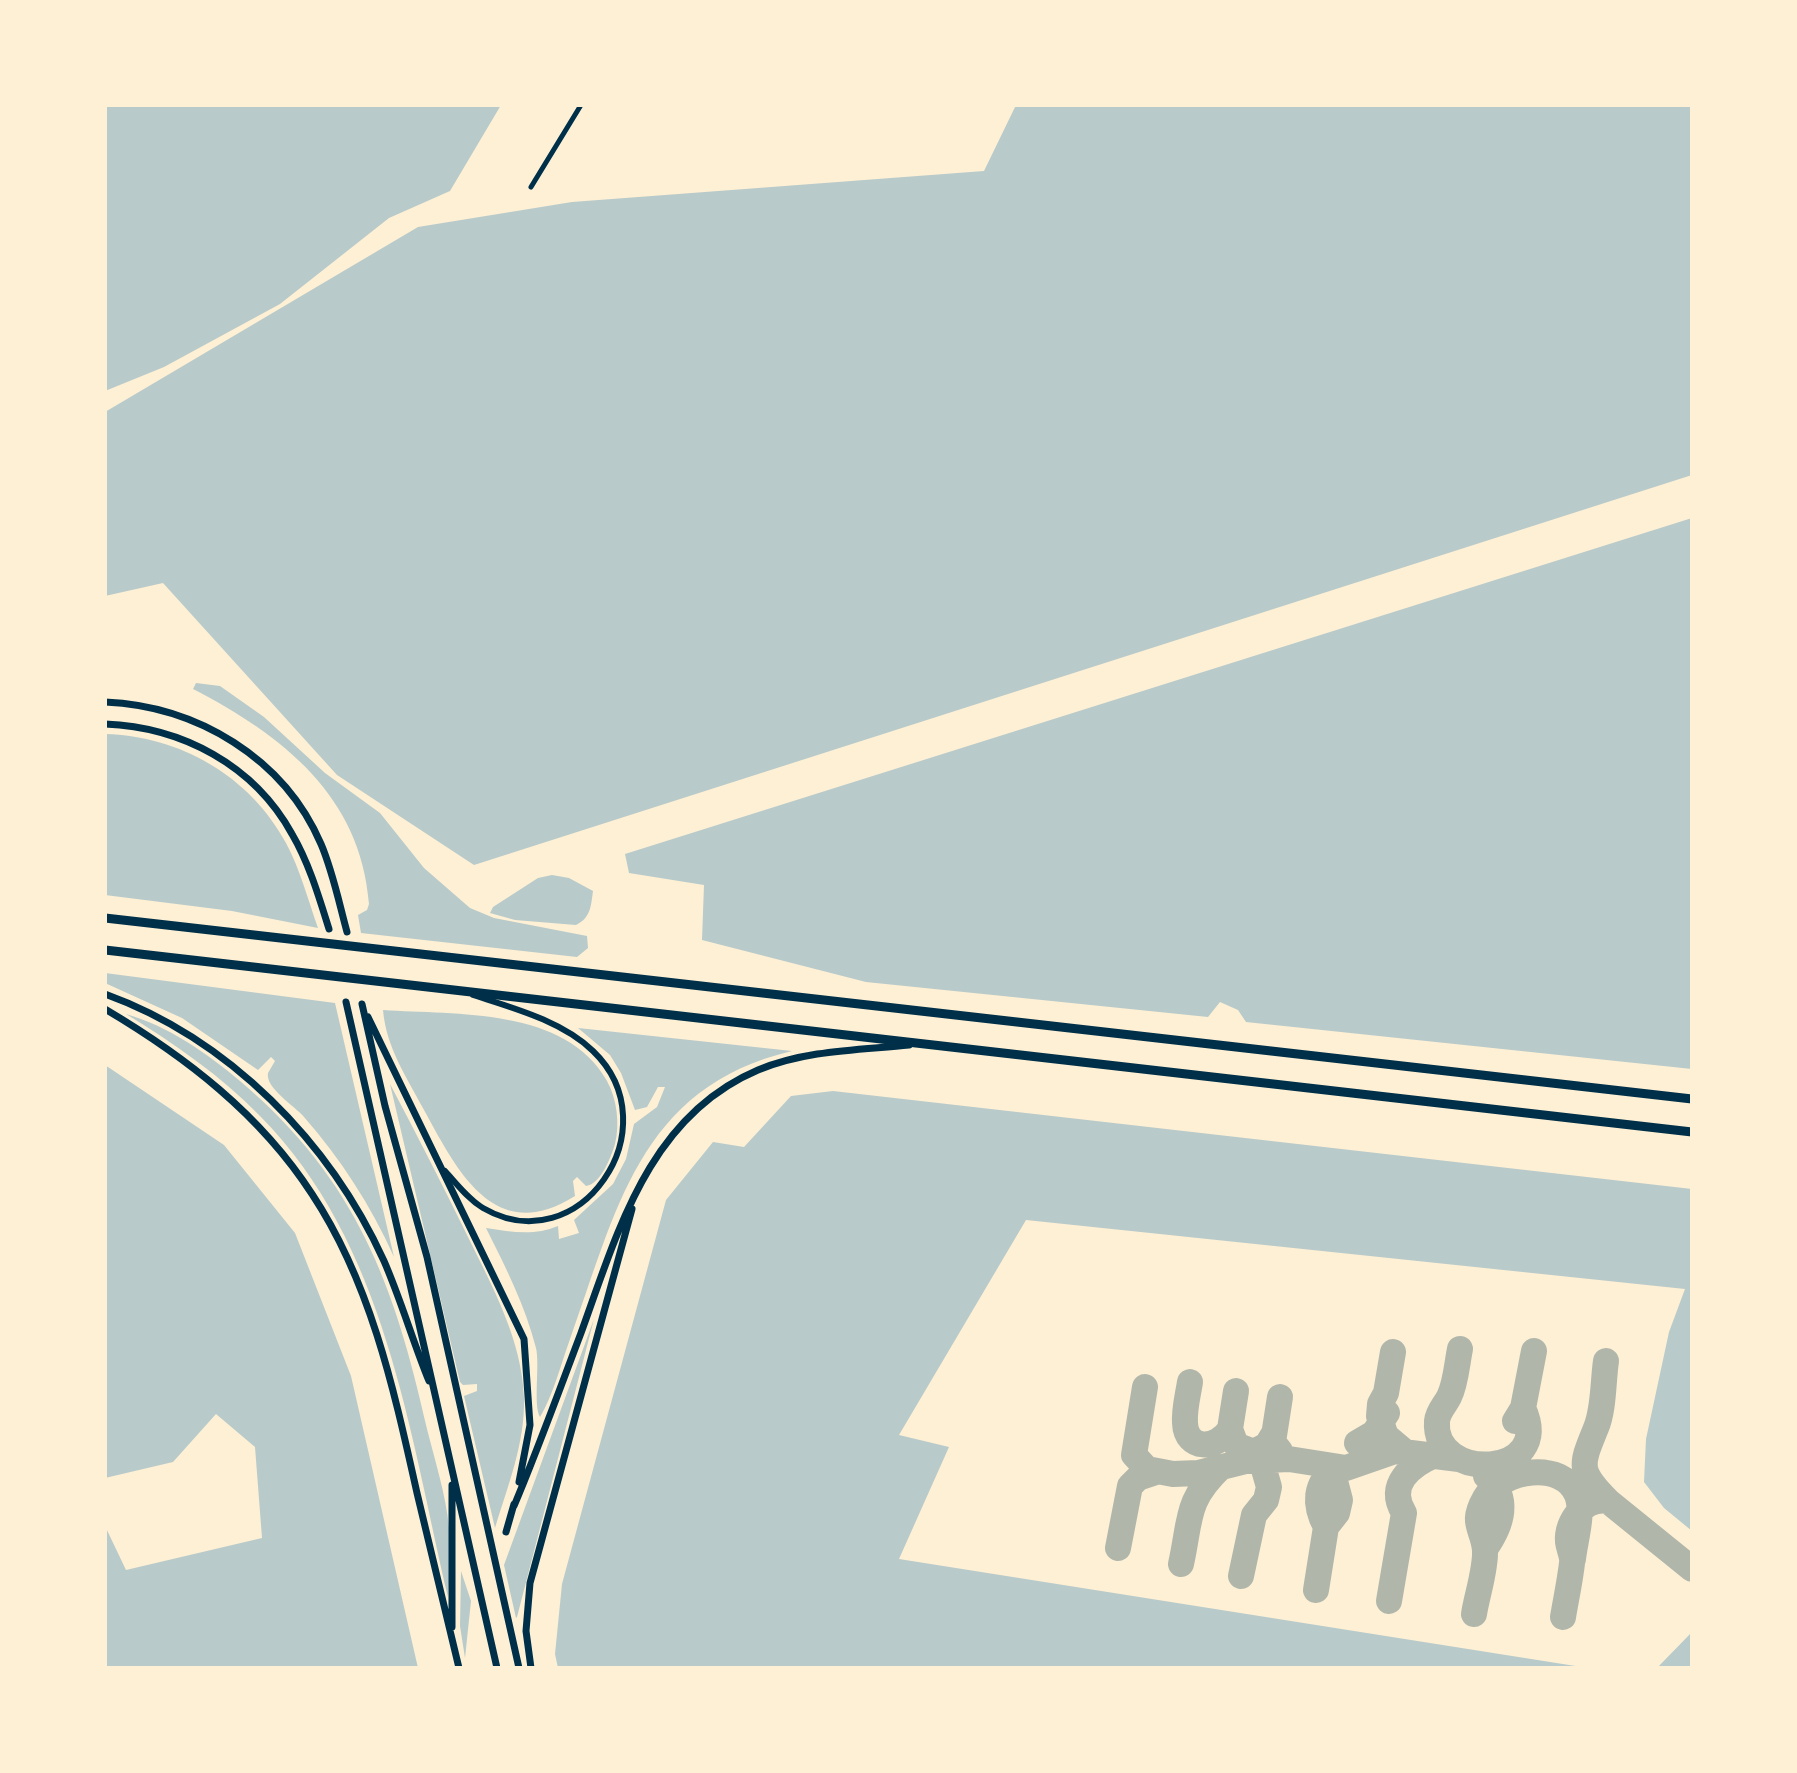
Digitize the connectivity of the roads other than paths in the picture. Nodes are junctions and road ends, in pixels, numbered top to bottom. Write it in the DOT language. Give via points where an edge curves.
graph roads {
  1 [pos="582,105"];
  2 [pos="531,187"];
  3 [pos="105,702"];
  4 [pos="105,724"];
  5 [pos="105,918"];
  6 [pos="329,929"];
  7 [pos="348,932"];
  8 [pos="105,950"];
  9 [pos="105,994"];
  10 [pos="468,994"];
  11 [pos="346,1002"];
  12 [pos="105,1009"];
  13 [pos="927,1043"];
  14 [pos="1692,1099"];
  15 [pos="1692,1132"];
  16 [pos="443,1170"];
  17 [pos="639,1185"];
  18 [pos="437,1400"];
  19 [pos="451,1466"];
  20 [pos="513,1506"];
  21 [pos="506,1532"];
  22 [pos="452,1638"];
  23 [pos="459,1668"];
  24 [pos="497,1668"];
  25 [pos="519,1668"];
  26 [pos="531,1668"];
  1 -- 2 [label="street"];
  3 -- 7 [label="main road" via="155,708 194,720 272,772 302,808 321,844"];
  4 -- 6 [label="main road" via="146,728 190,741 260,790 294,835"];
  5 -- 14 [label="highway"];
  8 -- 10 [label="highway"];
  9 -- 18 [label="main road" via="168,1023 220,1056 298,1127 372,1237"];
  10 -- 13 [label="highway"];
  10 -- 16 [label="street" via="557,1026 587,1046 616,1083 624,1129 615,1162 600,1185 584,1201 555,1216 523,1219 491,1213"];
  11 -- 18 [label="main road"];
  12 -- 22 [label="main road" via="176,1052 233,1101 312,1194 337,1238 358,1280 394,1390"];
  13 -- 15 [label="highway"];
  13 -- 17 [label="main road" via="797,1058 748,1075 682,1121"];
  16 -- 20 [label="main road" via="524,1339 530,1425"];
  16 -- 25 [label="main road" via="362,1004 427,1257"];
  17 -- 20 [label="main road"];
  17 -- 26 [label="main road" via="532,1575 526,1622"];
  18 -- 19 [label="main road"];
  19 -- 22 [label="main road"];
  19 -- 24 [label="main road"];
  20 -- 21 [label="main road"];
  22 -- 23 [label="main road"];
}
